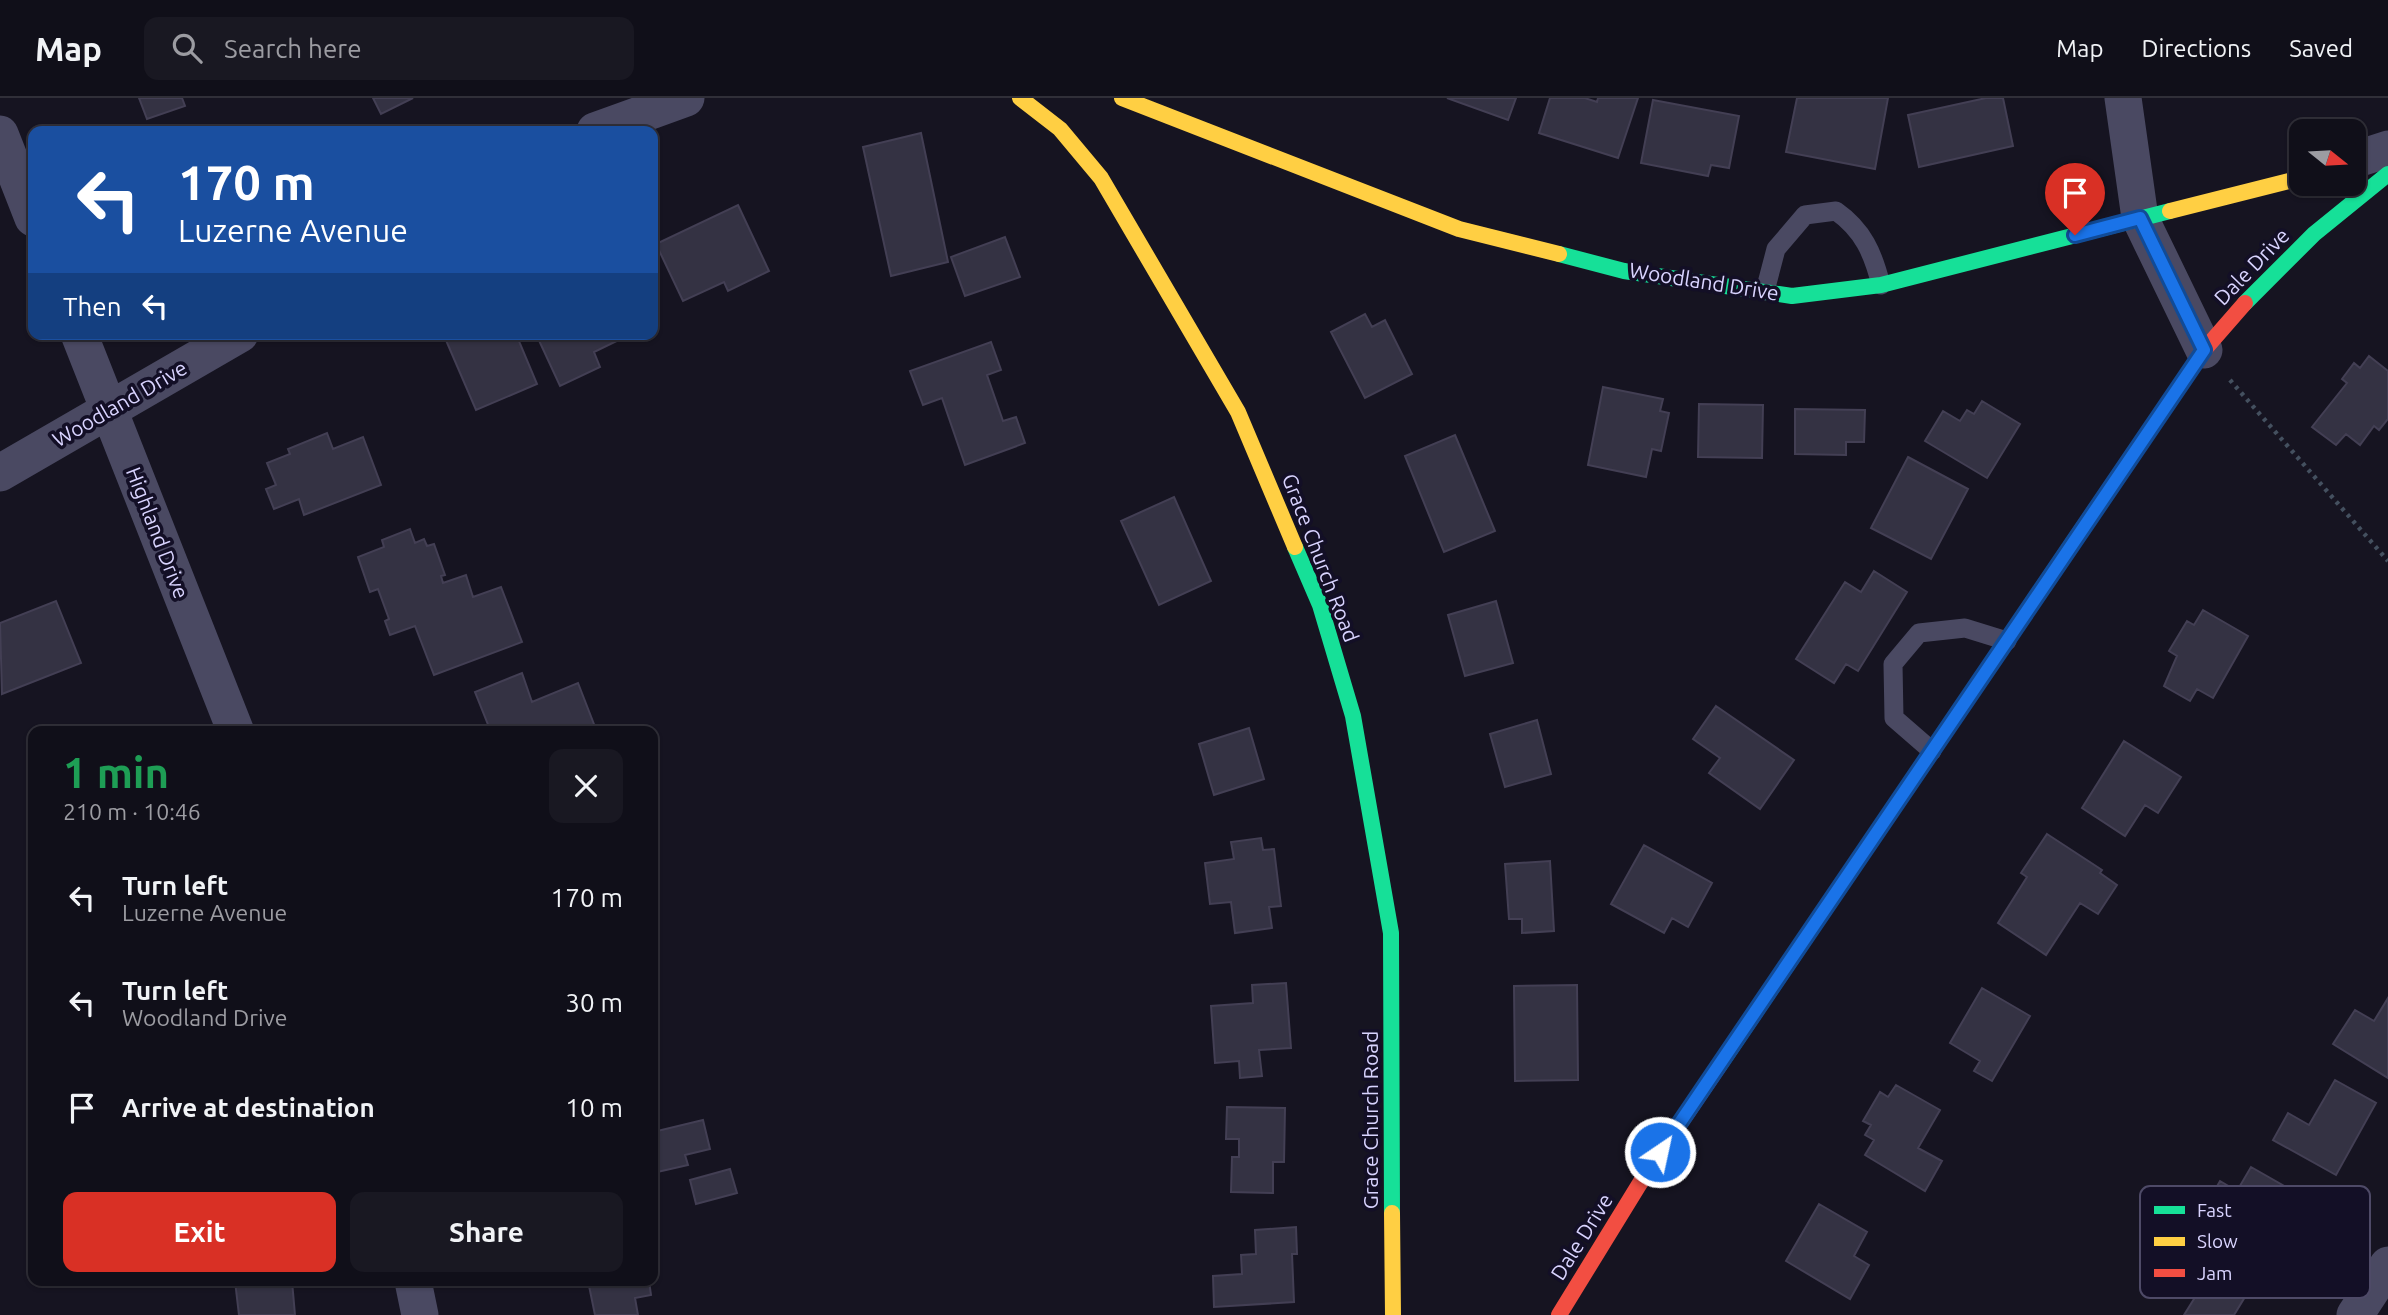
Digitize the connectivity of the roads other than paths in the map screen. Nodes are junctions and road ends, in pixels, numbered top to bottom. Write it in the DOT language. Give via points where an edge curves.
graph roads {
  1 [pos="686,98"];
  2 [pos="1020,98"];
  3 [pos="1122,98"];
  4 [pos="2123,98"];
  5 [pos="610,126"];
  6 [pos="0,134"];
  7 [pos="2388,149"];
  8 [pos="2366,156"];
  9 [pos="2388,174"];
  10 [pos="2289,181"];
  11 [pos="28,205"];
  12 [pos="2140,218"];
  13 [pos="1881,285"];
  14 [pos="1765,291"];
  15 [pos="81,340"];
  16 [pos="230,340"];
  17 [pos="2216,363"];
  18 [pos="110,412"];
  19 [pos="0,473"];
  20 [pos="2007,641"];
  21 [pos="234,726"];
  22 [pos="1933,751"];
  23 [pos="2388,1265"];
  24 [pos="414,1286"];
  25 [pos="2370,1292"];
  26 [pos="2366,1298"];
  27 [pos="420,1315"];
  28 [pos="1393,1315"];
  29 [pos="1559,1315"];
  30 [pos="2355,1315"];
  1 -- 5 [label="street"];
  2 -- 28 [label="street, Grace Church Road" via="1060,130 1101,178 1238,412 1320,605 1353,716 1391,933"];
  3 -- 14 [label="street, Woodland Drive" via="1459,229 1624,271"];
  4 -- 12 [label="street"];
  6 -- 11 [label="street"];
  7 -- 8 [label="street"];
  9 -- 17 [label="street, Dale Drive" via="2312,234 2245,301"];
  10 -- 12 [label="street, Woodland Drive"];
  12 -- 13 [label="street, Woodland Drive"];
  12 -- 17 [label="street"];
  13 -- 14 [label="street, Woodland Drive" via="1792,296"];
  13 -- 14 [label="lane" via="1874,258 1857,226 1836,211 1805,215 1776,249"];
  15 -- 18 [label="street, Highland Drive"];
  16 -- 18 [label="street, Woodland Drive"];
  17 -- 20 [label="street, Dale Drive"];
  18 -- 19 [label="street, Woodland Drive"];
  18 -- 21 [label="street, Highland Drive"];
  20 -- 22 [label="street, Dale Drive"];
  20 -- 22 [label="lane" via="1965,628 1919,633 1893,664 1894,718"];
  22 -- 29 [label="street, Dale Drive" via="1645,1175"];
  23 -- 25 [label="street"];
  24 -- 27 [label="street"];
  26 -- 30 [label="street"];
}
